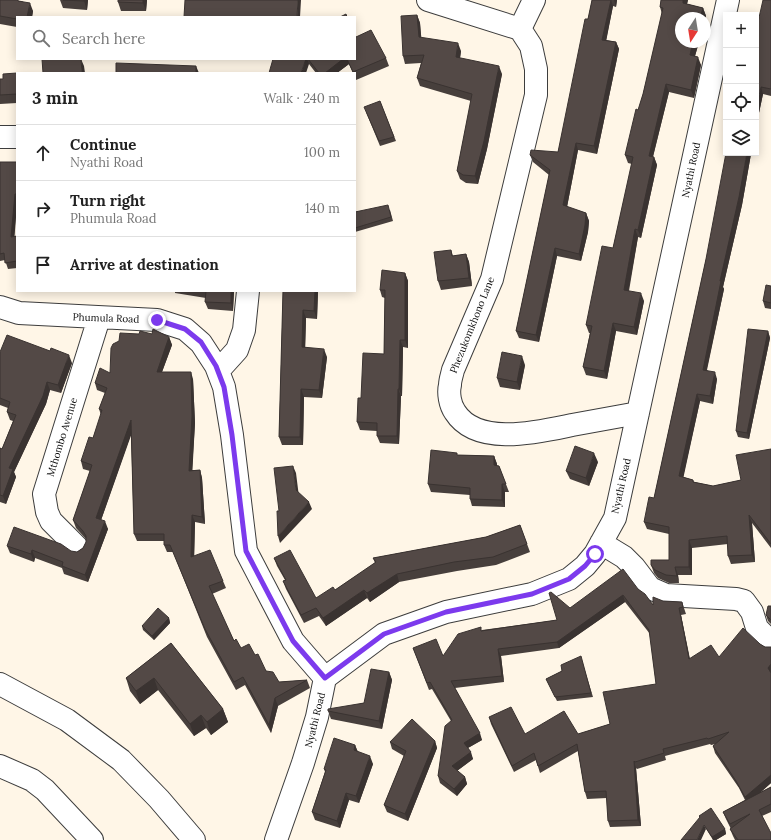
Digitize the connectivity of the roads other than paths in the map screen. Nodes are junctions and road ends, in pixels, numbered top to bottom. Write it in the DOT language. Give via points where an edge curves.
graph roads {
  1 [pos="428,0"];
  2 [pos="534,0"];
  3 [pos="728,0"];
  4 [pos="520,29"];
  5 [pos="0,137"];
  6 [pos="16,137"];
  7 [pos="248,292"];
  8 [pos="0,308"];
  9 [pos="99,318"];
  10 [pos="218,371"];
  11 [pos="638,414"];
  12 [pos="601,543"];
  13 [pos="77,547"];
  14 [pos="771,642"];
  15 [pos="325,678"];
  16 [pos="0,684"];
  17 [pos="0,766"];
  18 [pos="92,840"];
  19 [pos="194,840"];
  20 [pos="276,840"];
  1 -- 4 [label="street"];
  2 -- 4 [label="street"];
  3 -- 11 [label="street, Nyathi Road"];
  4 -- 11 [label="street, Phezukomkhono Lane" via="531,46 536,69 536,95 492,279 453,370 449,386 452,408 466,424 481,431 510,434 536,432"];
  5 -- 6 [label="street"];
  7 -- 10 [label="street" via="244,330 237,350"];
  8 -- 9 [label="street, Phumula Road" via="19,314"];
  9 -- 10 [label="street, Phumula Road" via="157,320 185,329 201,342"];
  9 -- 13 [label="street, Mthombo Avenue" via="44,494 51,521"];
  10 -- 15 [label="street, Phumula Road" via="224,387 232,435 246,551 293,641"];
  11 -- 12 [label="street, Nyathi Road" via="614,518"];
  12 -- 14 [label="street" via="624,557 656,592 666,596 744,601 752,612 757,628"];
  12 -- 15 [label="street, Nyathi Road" via="585,566 569,579 532,594 446,612 384,634"];
  15 -- 20 [label="street, Nyathi Road" via="317,717"];
  16 -- 19 [label="street" via="67,720 122,760"];
  17 -- 18 [label="street" via="32,780 45,790"];
}
